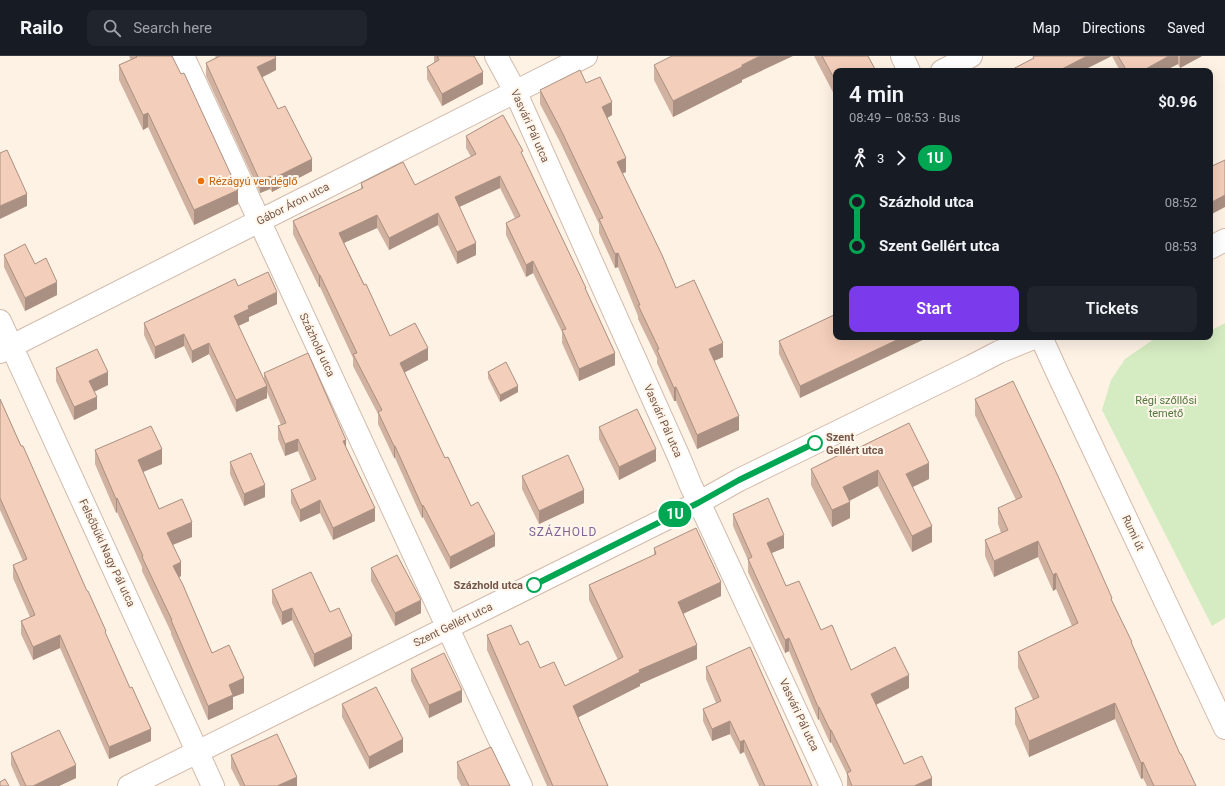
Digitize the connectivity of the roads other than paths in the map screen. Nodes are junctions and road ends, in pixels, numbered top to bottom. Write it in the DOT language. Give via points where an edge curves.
graph roads {
  1 [pos="183,56"];
  2 [pos="496,56"];
  3 [pos="586,56"];
  4 [pos="902,56"];
  5 [pos="971,56"];
  6 [pos="908,68"];
  7 [pos="948,68"];
  8 [pos="515,91"];
  9 [pos="260,221"];
  10 [pos="1225,240"];
  11 [pos="1213,246"];
  12 [pos="0,321"];
  13 [pos="1029,340"];
  14 [pos="1042,340"];
  15 [pos="6,349"];
  16 [pos="698,503"];
  17 [pos="447,628"];
  18 [pos="1225,728"];
  19 [pos="198,752"];
  20 [pos="129,786"];
  21 [pos="214,786"];
  22 [pos="521,786"];
  23 [pos="831,786"];
  1 -- 9 [label="street, Százhold utca"];
  2 -- 8 [label="street, Vasvári Pál utca"];
  3 -- 8 [label="street, Gábor Áron utca"];
  4 -- 6 [label="street"];
  5 -- 7 [label="street"];
  8 -- 9 [label="street, Gábor Áron utca"];
  8 -- 16 [label="street, Vasvári Pál utca"];
  9 -- 15 [label="street, Gábor Áron utca"];
  9 -- 17 [label="street, Százhold utca"];
  10 -- 11 [label="street"];
  12 -- 15 [label="street, Felsőbüki Nagy Pál utca"];
  13 -- 16 [label="street, Szent Gellért utca" via="981,360 739,480"];
  14 -- 18 [label="street, Rumi út"];
  15 -- 19 [label="street, Felsőbüki Nagy Pál utca"];
  16 -- 17 [label="street, Szent Gellért utca"];
  16 -- 23 [label="street, Vasvári Pál utca"];
  17 -- 19 [label="street, Szent Gellért utca"];
  17 -- 22 [label="street, Százhold utca"];
  19 -- 20 [label="street, Szent Gellért utca"];
  19 -- 21 [label="street, Felsőbüki Nagy Pál utca"];
}
